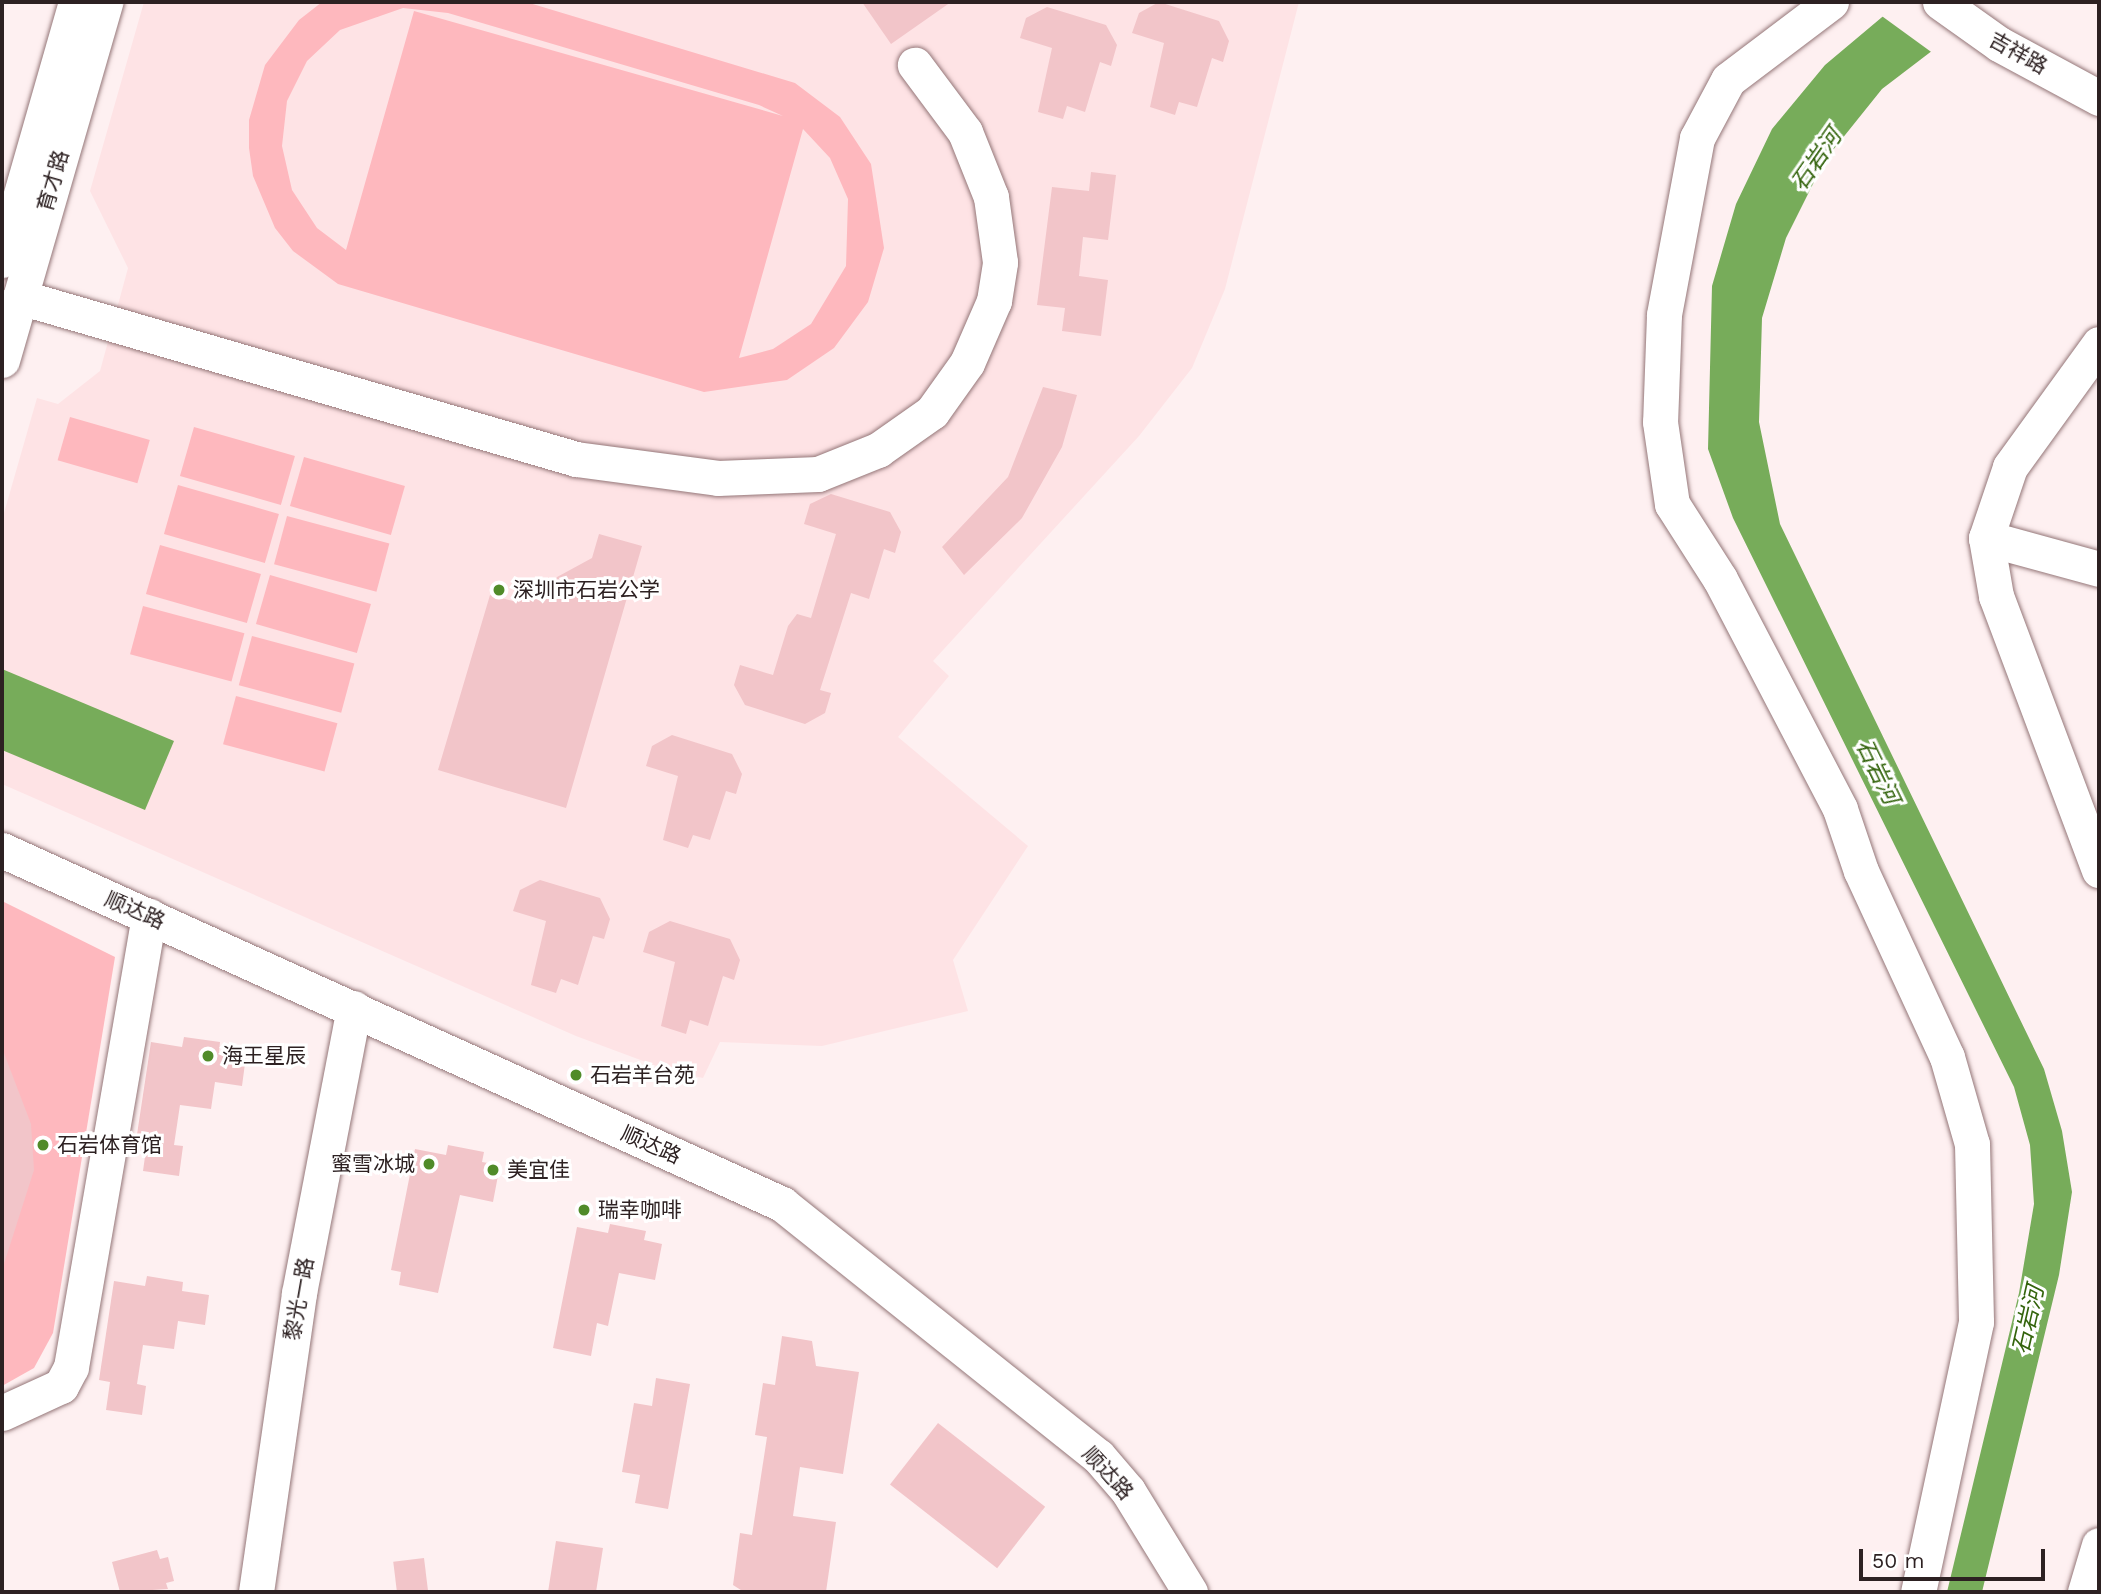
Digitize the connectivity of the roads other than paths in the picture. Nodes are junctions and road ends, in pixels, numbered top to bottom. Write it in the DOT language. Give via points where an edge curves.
graph roads {
  1 [pos="76,2"];
  2 [pos="105,2"];
  3 [pos="1940,2"];
  4 [pos="1818,11"];
  5 [pos="915,65"];
  6 [pos="2099,99"];
  7 [pos="2,260"];
  8 [pos="20,297"];
  9 [pos="2099,344"];
  10 [pos="2,360"];
  11 [pos="1986,538"];
  12 [pos="2099,569"];
  13 [pos="2,850"];
  14 [pos="2099,870"];
  15 [pos="149,916"];
  16 [pos="354,1008"];
  17 [pos="2,1413"];
  18 [pos="2099,1545"];
  19 [pos="256,1592"];
  20 [pos="1190,1592"];
  21 [pos="1918,1592"];
  22 [pos="2085,1592"];
  1 -- 7 [label="street, 育才路"];
  2 -- 8 [label="street, 育才路"];
  3 -- 6 [label="street, 吉祥路" via="1980,32"];
  4 -- 21 [label="street" via="1728,80 1697,138 1664,315 1660,422 1672,503 1726,590 1840,809 1861,870 1947,1057 1972,1144 1976,1322"];
  5 -- 8 [label="street" via="965,132 992,197 1000,262 994,301 967,363 932,412 878,450 818,474 718,478 576,459"];
  8 -- 10 [label="street, 育才路"];
  9 -- 11 [label="street" via="2010,467"];
  11 -- 12 [label="street"];
  11 -- 14 [label="street" via="1996,596"];
  13 -- 15 [label="street, 顺达路"];
  15 -- 16 [label="street, 顺达路"];
  15 -- 17 [label="street" via="71,1367 61,1385"];
  16 -- 19 [label="street, 黎光一路" via="265,1496"];
  16 -- 20 [label="street, 顺达路" via="782,1204 1098,1456 1128,1491"];
  18 -- 22 [label="street"];
}
